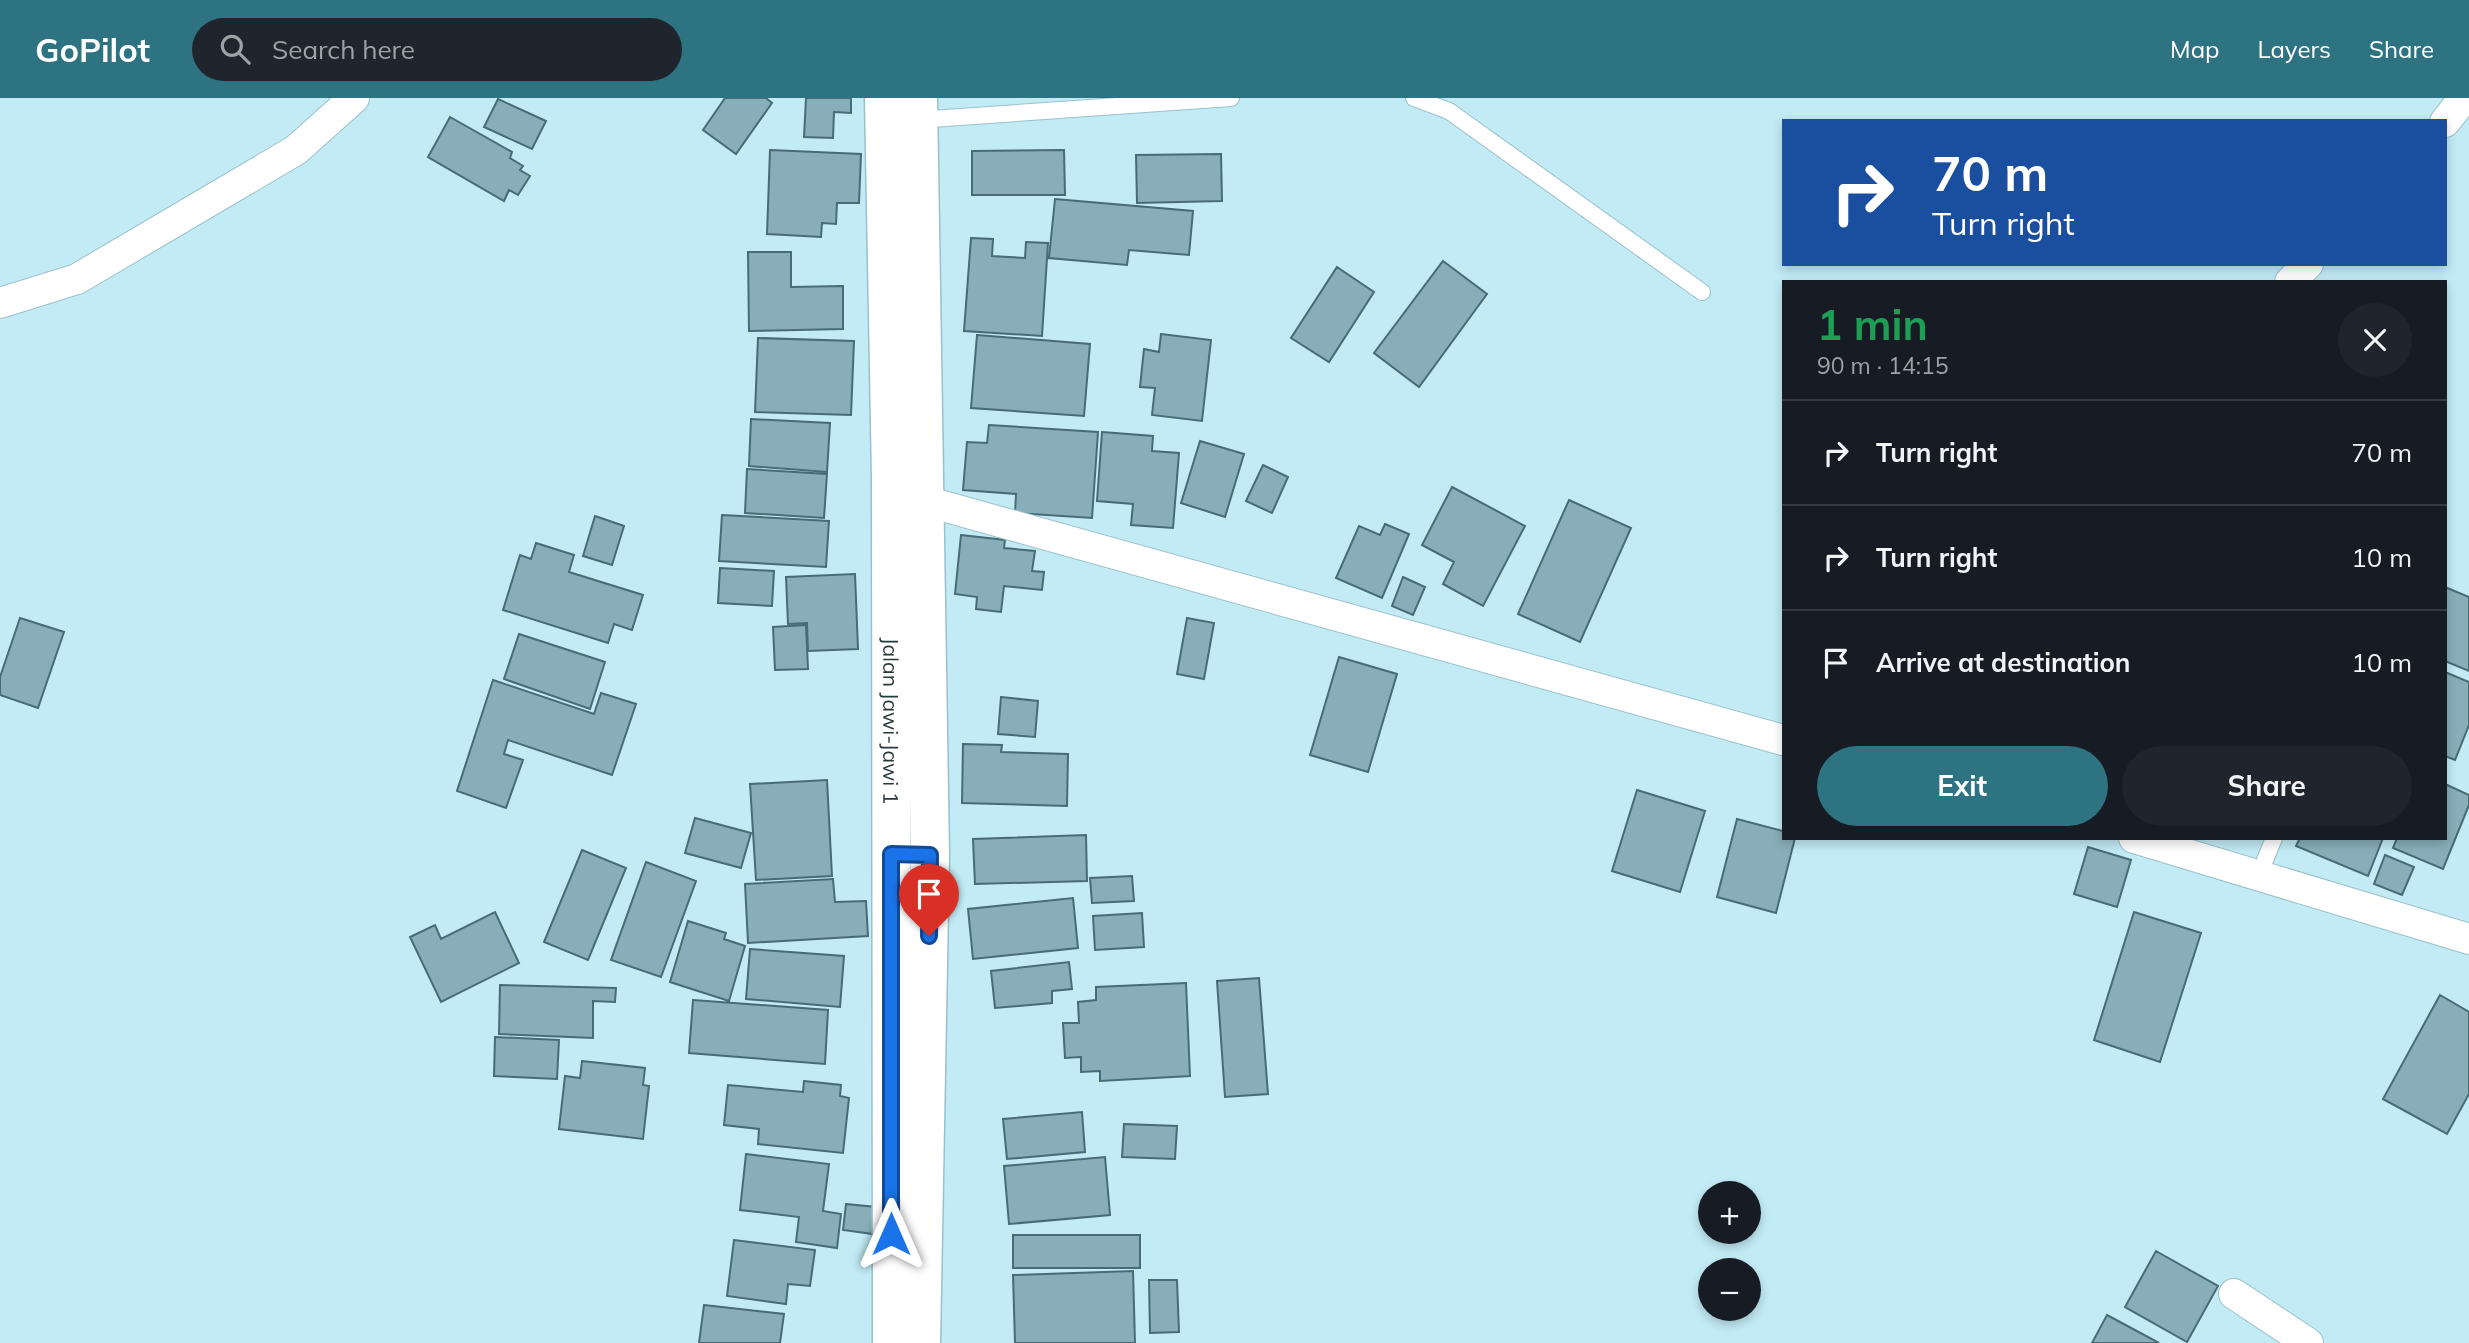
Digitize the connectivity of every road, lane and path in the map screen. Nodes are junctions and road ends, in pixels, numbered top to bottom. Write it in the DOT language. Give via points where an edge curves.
graph roads {
  1 [pos="354,98"];
  2 [pos="884,98"];
  3 [pos="1231,98"];
  4 [pos="1414,98"];
  5 [pos="2464,98"];
  6 [pos="918,109"];
  7 [pos="2447,119"];
  8 [pos="2306,266"];
  9 [pos="2292,280"];
  10 [pos="1702,292"];
  11 [pos="0,303"];
  12 [pos="925,501"];
  13 [pos="1782,740"];
  14 [pos="2141,840"];
  15 [pos="2273,840"];
  16 [pos="891,854"];
  17 [pos="930,855"];
  18 [pos="2259,875"];
  19 [pos="2469,939"];
  20 [pos="2234,1294"];
  21 [pos="892,1343"];
  22 [pos="921,1343"];
  23 [pos="2308,1343"];
  1 -- 11 [label="street" via="296,150 77,279"];
  2 -- 16 [label="highway, Jalan Jawi-Jawi 1"];
  3 -- 6 [label="lane"];
  4 -- 10 [label="lane" via="1449,111"];
  5 -- 7 [label="street"];
  6 -- 12 [label="highway"];
  8 -- 9 [label="street"];
  12 -- 13 [label="street"];
  12 -- 17 [label="highway"];
  14 -- 18 [label="street"];
  15 -- 18 [label="lane"];
  16 -- 17 [label="highway"];
  16 -- 21 [label="highway, Jalan Jawi-Jawi 1"];
  17 -- 22 [label="highway"];
  18 -- 19 [label="street"];
  20 -- 23 [label="street"];
}
